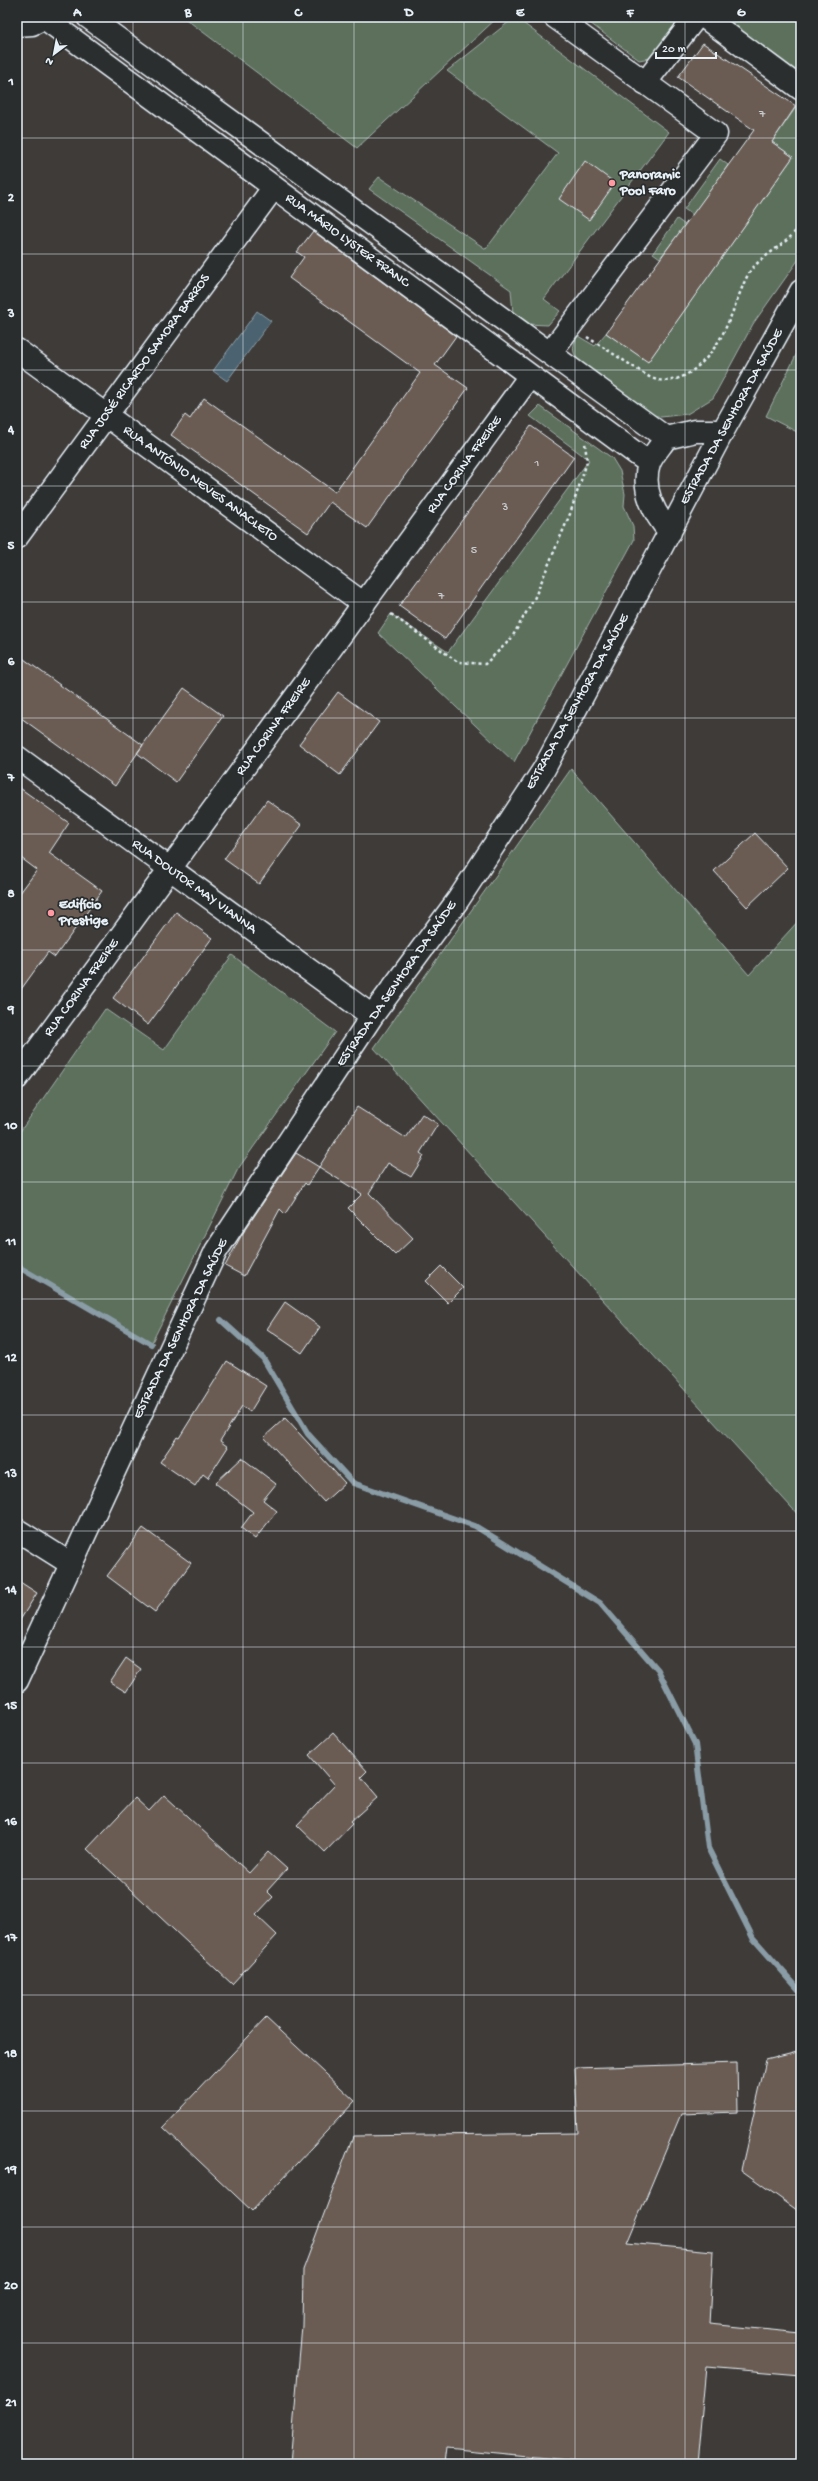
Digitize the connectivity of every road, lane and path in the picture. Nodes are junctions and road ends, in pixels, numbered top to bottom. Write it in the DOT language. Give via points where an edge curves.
graph roads {
  1 [pos="88,17"];
  2 [pos="555,17"];
  3 [pos="696,17"];
  4 [pos="704,17"];
  5 [pos="45,18"];
  6 [pos="17,25"];
  7 [pos="645,83"];
  8 [pos="801,89"];
  9 [pos="274,187"];
  10 [pos="801,222"];
  11 [pos="800,294"];
  12 [pos="571,324"];
  13 [pos="17,350"];
  14 [pos="550,353"];
  15 [pos="530,376"];
  16 [pos="106,415"];
  17 [pos="723,431"];
  18 [pos="584,437"];
  19 [pos="666,438"];
  20 [pos="649,464"];
  21 [pos="670,532"];
  22 [pos="17,537"];
  23 [pos="364,604"];
  24 [pos="392,614"];
  25 [pos="17,757"];
  26 [pos="170,869"];
  27 [pos="372,1016"];
  28 [pos="17,1078"];
  29 [pos="17,1530"];
  30 [pos="71,1564"];
  31 [pos="17,1681"];
  1 -- 14 [label="street, RUA MÁRIO LYSTER FRANC"];
  2 -- 7 [label="street"];
  3 -- 7 [label="street"];
  4 -- 8 [label="street"];
  5 -- 6 [label="street" via="32,24"];
  5 -- 9 [label="street, RUA MÁRIO LYSTER FRANC"];
  7 -- 12 [label="street" via="716,134"];
  9 -- 15 [label="street, RUA MÁRIO LYSTER FRANC"];
  9 -- 16 [label="street, RUA JOSÉ RICARDO SAMORA BARROS"];
  10 -- 12 [label="path" via="792,236 767,254 751,271 726,330 715,349 699,366 681,378 662,382 652,378"];
  11 -- 17 [label="street, ESTRADA DA SENHORA DA SAÚDE"];
  12 -- 14 [label="street"];
  13 -- 16 [label="street, RUA ANTÓNIO NEVES ANACLETO"];
  14 -- 19 [label="street, RUA MÁRIO LYSTER FRANC"];
  15 -- 20 [label="street, RUA MÁRIO LYSTER FRANC"];
  15 -- 23 [label="street, RUA CORINA FREIRE"];
  16 -- 22 [label="street, RUA JOSÉ RICARDO SAMORA BARROS"];
  16 -- 23 [label="street, RUA ANTÓNIO NEVES ANACLETO"];
  17 -- 19 [label="street" via="695,431"];
  17 -- 21 [label="street, ESTRADA DA SENHORA DA SAÚDE"];
  18 -- 24 [label="path" via="587,462 570,514 534,599 511,639 485,664 458,662"];
  19 -- 20 [label="street"];
  20 -- 21 [label="street" via="650,502 660,521"];
  21 -- 27 [label="street, ESTRADA DA SENHORA DA SAÚDE" via="544,769 458,900"];
  23 -- 26 [label="street, RUA CORINA FREIRE"];
  25 -- 26 [label="street, RUA DOUTOR MAY VIANNA"];
  26 -- 27 [label="street, RUA DOUTOR MAY VIANNA"];
  26 -- 28 [label="street, RUA CORINA FREIRE"];
  27 -- 30 [label="street, ESTRADA DA SENHORA DA SAÚDE" via="216,1251"];
  29 -- 30 [label="street"];
  30 -- 31 [label="street, ESTRADA DA SENHORA DA SAÚDE"];
}
